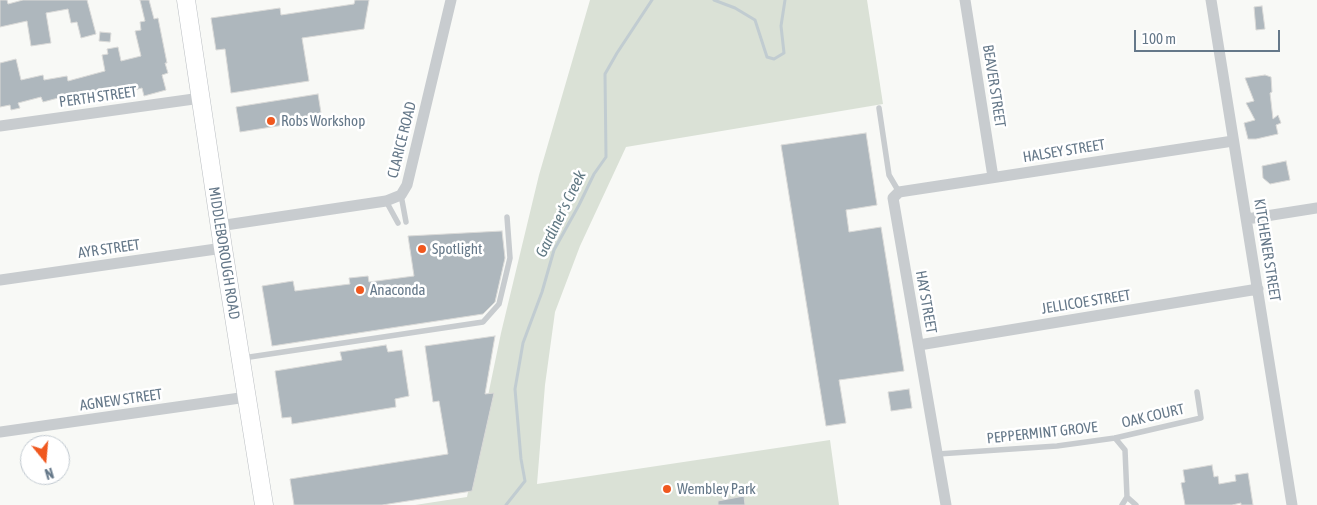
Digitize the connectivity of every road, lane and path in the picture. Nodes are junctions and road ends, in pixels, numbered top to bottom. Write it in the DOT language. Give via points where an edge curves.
graph roads {
  1 [pos="186,0"];
  2 [pos="451,0"];
  3 [pos="965,0"];
  4 [pos="1211,0"];
  5 [pos="201,98"];
  6 [pos="879,108"];
  7 [pos="0,126"];
  8 [pos="1233,141"];
  9 [pos="993,177"];
  10 [pos="898,192"];
  11 [pos="400,195"];
  12 [pos="386,201"];
  13 [pos="1317,208"];
  14 [pos="507,217"];
  15 [pos="1247,219"];
  16 [pos="406,222"];
  17 [pos="398,223"];
  18 [pos="219,226"];
  19 [pos="222,248"];
  20 [pos="0,280"];
  21 [pos="1258,289"];
  22 [pos="919,345"];
  23 [pos="240,358"];
  24 [pos="1197,392"];
  25 [pos="247,397"];
  26 [pos="0,432"];
  27 [pos="1115,438"];
  28 [pos="938,454"];
  29 [pos="1127,497"];
  30 [pos="264,505"];
  31 [pos="946,505"];
  32 [pos="1122,505"];
  33 [pos="1136,505"];
  34 [pos="1292,505"];
  1 -- 5 [label="main road, MIDDLEBOROUGH ROAD"];
  2 -- 11 [label="street, CLARICE ROAD" via="407,185"];
  3 -- 9 [label="street, BEAVER STREET"];
  4 -- 8 [label="street, KITCHENER STREET"];
  5 -- 7 [label="street, PERTH STREET"];
  5 -- 18 [label="main road, MIDDLEBOROUGH ROAD"];
  6 -- 10 [label="lane, HAY STREET" via="889,175"];
  8 -- 9 [label="street, HALSEY STREET"];
  8 -- 15 [label="street, KITCHENER STREET"];
  9 -- 10 [label="street, HALSEY STREET"];
  10 -- 22 [label="street, HAY STREET" via="893,198"];
  11 -- 12 [label="street, CLARICE ROAD"];
  11 -- 16 [label="lane"];
  12 -- 17 [label="lane"];
  12 -- 18 [label="street, CLARICE ROAD"];
  13 -- 15 [label="street"];
  14 -- 23 [label="lane" via="510,258 500,304 483,322"];
  15 -- 21 [label="street, KITCHENER STREET"];
  18 -- 19 [label="main road, MIDDLEBOROUGH ROAD"];
  19 -- 20 [label="street, AYR STREET"];
  19 -- 23 [label="main road, MIDDLEBOROUGH ROAD"];
  21 -- 22 [label="street, JELLICOE STREET"];
  21 -- 34 [label="street, KITCHENER STREET"];
  22 -- 28 [label="street, HAY STREET"];
  23 -- 25 [label="main road, MIDDLEBOROUGH ROAD"];
  24 -- 27 [label="lane, OAK COURT" via="1201,418"];
  25 -- 26 [label="street, AGNEW STREET"];
  25 -- 30 [label="main road, MIDDLEBOROUGH ROAD"];
  27 -- 28 [label="lane, PEPPERMINT GROVE" via="1057,446"];
  27 -- 29 [label="lane, PEPPERMINT GROVE" via="1125,450"];
  28 -- 31 [label="street, HAY STREET"];
  29 -- 32 [label="lane"];
  29 -- 33 [label="lane"];
}
